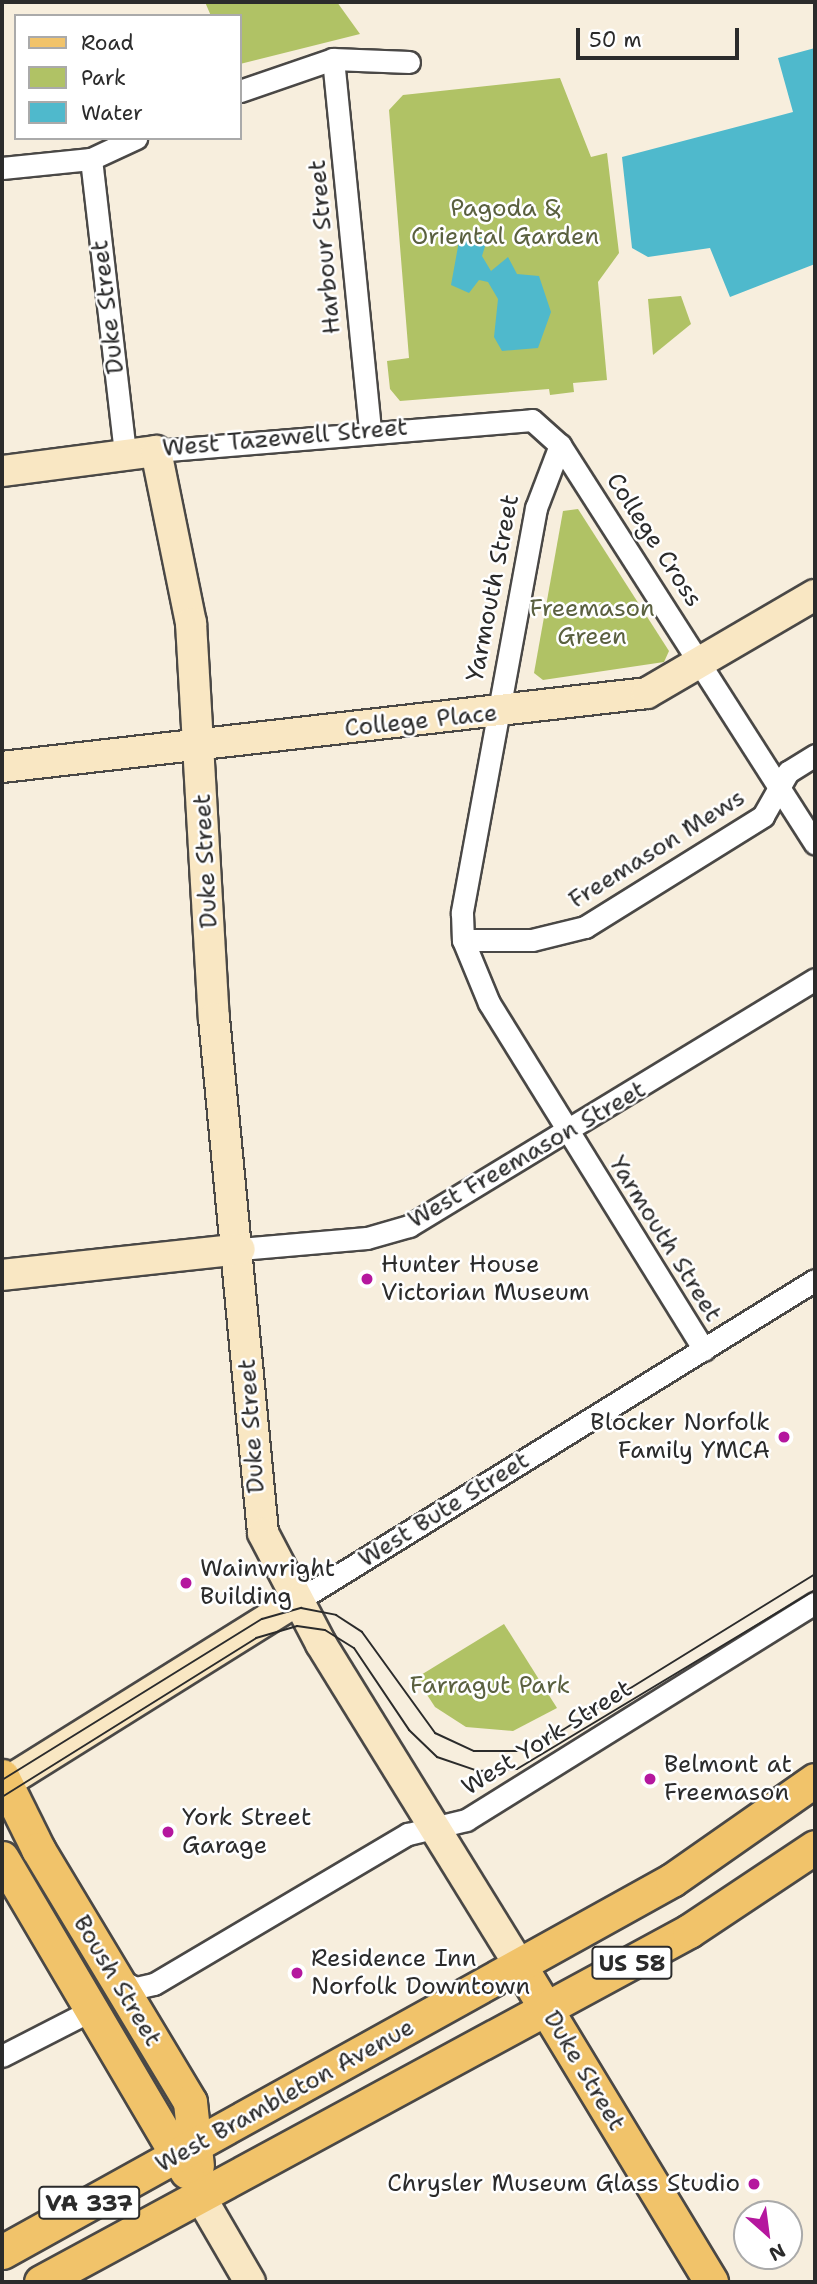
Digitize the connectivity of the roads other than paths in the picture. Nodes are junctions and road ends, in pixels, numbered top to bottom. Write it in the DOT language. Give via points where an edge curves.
graph roads {
  1 [pos="333,59"];
  2 [pos="409,62"];
  3 [pos="242,90"];
  4 [pos="132,140"];
  5 [pos="91,159"];
  6 [pos="2,168"];
  7 [pos="370,430"];
  8 [pos="560,444"];
  9 [pos="156,451"];
  10 [pos="125,454"];
  11 [pos="2,471"];
  12 [pos="815,595"];
  13 [pos="705,664"];
  14 [pos="496,713"];
  15 [pos="199,743"];
  16 [pos="815,755"];
  17 [pos="2,767"];
  18 [pos="779,785"];
  19 [pos="815,843"];
  20 [pos="463,940"];
  21 [pos="815,979"];
  22 [pos="566,1131"];
  23 [pos="240,1249"];
  24 [pos="2,1275"];
  25 [pos="815,1280"];
  26 [pos="704,1350"];
  27 [pos="297,1601"];
  28 [pos="815,1604"];
  29 [pos="815,1780"];
  30 [pos="3,1781"];
  31 [pos="437,1826"];
  32 [pos="815,1847"];
  33 [pos="2,1858"];
  34 [pos="520,1966"];
  35 [pos="114,1977"];
  36 [pos="92,2010"];
  37 [pos="546,2010"];
  38 [pos="2,2056"];
  39 [pos="186,2150"];
  40 [pos="200,2196"];
  41 [pos="2,2252"];
  42 [pos="80,2273"];
  43 [pos="41,2282"];
  44 [pos="250,2282"];
  45 [pos="711,2282"];
  1 -- 2 [label="street"];
  1 -- 3 [label="street"];
  1 -- 7 [label="street, Harbour Street"];
  4 -- 5 [label="street"];
  5 -- 6 [label="street"];
  5 -- 10 [label="street, Duke Street"];
  7 -- 8 [label="street, West Tazewell Street" via="513,418 531,420"];
  7 -- 9 [label="street, West Tazewell Street"];
  8 -- 13 [label="street, College Cross"];
  8 -- 14 [label="street, Yarmouth Street" via="541,482"];
  9 -- 10 [label="street, West Tazewell Street"];
  9 -- 15 [label="street, Duke Street" via="191,623"];
  10 -- 11 [label="street, West Tazewell Street"];
  12 -- 13 [label="street, College Place"];
  13 -- 14 [label="street, College Place" via="647,693"];
  13 -- 18 [label="street, College Cross"];
  14 -- 15 [label="street, College Place"];
  14 -- 20 [label="street, Yarmouth Street" via="461,913"];
  15 -- 17 [label="street, College Place"];
  15 -- 23 [label="street, Duke Street" via="214,1018"];
  16 -- 18 [label="street"];
  18 -- 19 [label="street, College Cross"];
  18 -- 20 [label="street, Freemason Mews" via="763,816 585,927 532,940"];
  20 -- 22 [label="street, Yarmouth Street" via="489,1003"];
  21 -- 22 [label="street, West Freemason Street"];
  22 -- 23 [label="street, West Freemason Street" via="410,1226 367,1238"];
  22 -- 26 [label="street, Yarmouth Street"];
  23 -- 24 [label="street, West Freemason Street"];
  23 -- 27 [label="street, Duke Street" via="257,1502 272,1559"];
  25 -- 26 [label="street, West Bute Street"];
  26 -- 27 [label="street, West Bute Street"];
  27 -- 30 [label="street, West Bute Street"];
  27 -- 31 [label="street, Duke Street"];
  28 -- 31 [label="street, West York Street" via="466,1820"];
  29 -- 34 [label="main road, West Brambleton Avenue / US 58" via="724,1849"];
  30 -- 35 [label="main road, Boush Street"];
  31 -- 34 [label="street, Duke Street"];
  31 -- 35 [label="street, West York Street" via="408,1834 201,1960 142,1988"];
  32 -- 37 [label="main road, West Brambleton Avenue / US 58" via="716,1915"];
  33 -- 36 [label="main road, Boush Street"];
  34 -- 37 [label="main road, Duke Street"];
  34 -- 39 [label="main road, West Brambleton Avenue / VA 337"];
  35 -- 39 [label="main road, Boush Street" via="190,2102"];
  36 -- 38 [label="street"];
  36 -- 39 [label="main road, Boush Street"];
  37 -- 40 [label="main road, West Brambleton Avenue / VA 337"];
  37 -- 45 [label="main road, Duke Street"];
  39 -- 40 [label="main road, Boush Street"];
  39 -- 41 [label="main road, West Brambleton Avenue / VA 337"];
  40 -- 42 [label="main road, West Brambleton Avenue / VA 337"];
  40 -- 44 [label="street, Boush Street"];
  42 -- 43 [label="main road, West Brambleton Avenue / VA 337"];
}
